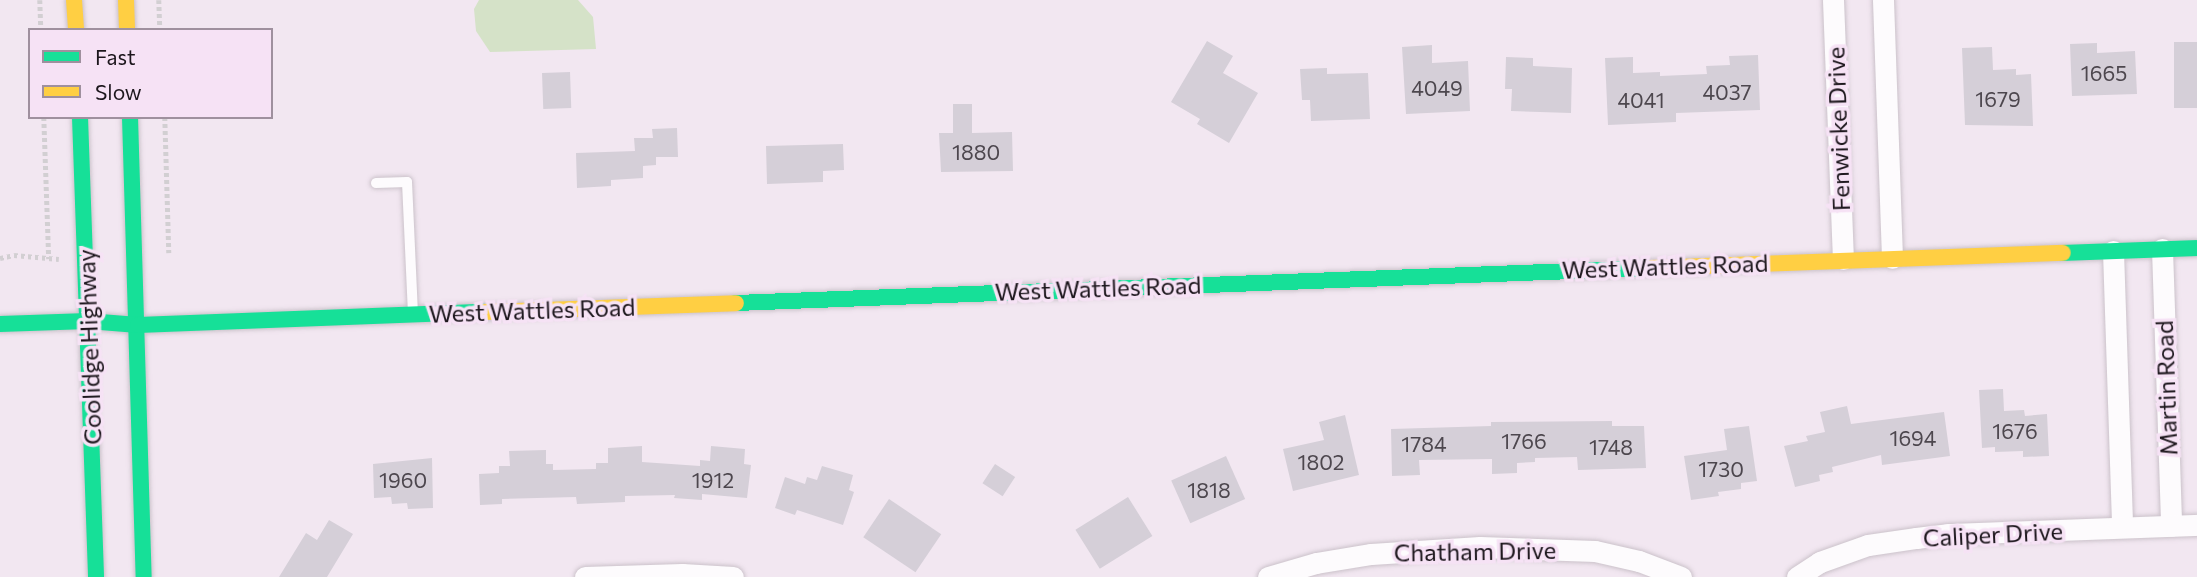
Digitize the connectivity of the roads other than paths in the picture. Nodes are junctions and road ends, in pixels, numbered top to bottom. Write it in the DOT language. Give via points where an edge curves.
graph roads {
  1 [pos="74,0"];
  2 [pos="126,0"];
  3 [pos="1833,0"];
  4 [pos="1884,0"];
  5 [pos="76,28"];
  6 [pos="127,28"];
  7 [pos="80,119"];
  8 [pos="130,119"];
  9 [pos="376,183"];
  10 [pos="2197,248"];
  11 [pos="2162,249"];
  12 [pos="2113,250"];
  13 [pos="1892,258"];
  14 [pos="1843,259"];
  15 [pos="413,315"];
  16 [pos="88,321"];
  17 [pos="0,324"];
  18 [pos="138,325"];
  19 [pos="2197,525"];
  20 [pos="2171,526"];
  21 [pos="2122,527"];
  22 [pos="96,577"];
  23 [pos="145,577"];
  24 [pos="585,577"];
  25 [pos="733,577"];
  26 [pos="1268,577"];
  27 [pos="1681,577"];
  28 [pos="1797,577"];
  1 -- 5 [label="street"];
  2 -- 6 [label="street"];
  3 -- 14 [label="street, Fenwicke Drive"];
  4 -- 13 [label="street, Fenwicke Drive"];
  7 -- 16 [label="street, Coolidge Highway"];
  8 -- 18 [label="street, Coolidge Highway"];
  9 -- 15 [label="lane" via="407,182"];
  10 -- 11 [label="street, West Wattles Road"];
  11 -- 12 [label="street, West Wattles Road"];
  11 -- 20 [label="street, Martin Road"];
  12 -- 13 [label="street, West Wattles Road"];
  12 -- 21 [label="street, Martin Road"];
  13 -- 14 [label="street, West Wattles Road"];
  14 -- 15 [label="street, West Wattles Road"];
  15 -- 18 [label="street, West Wattles Road"];
  16 -- 17 [label="street, West Wattles Road"];
  16 -- 18 [label="street, West Wattles Road"];
  16 -- 22 [label="street, Coolidge Highway"];
  18 -- 23 [label="street, Coolidge Highway"];
  19 -- 20 [label="street, Caliper Drive"];
  20 -- 21 [label="street, Caliper Drive"];
  21 -- 28 [label="street, Caliper Drive" via="1916,538 1868,545 1820,562"];
  24 -- 25 [label="street"];
  26 -- 27 [label="street, Chatham Drive" via="1371,554 1480,547 1595,551"];
}
